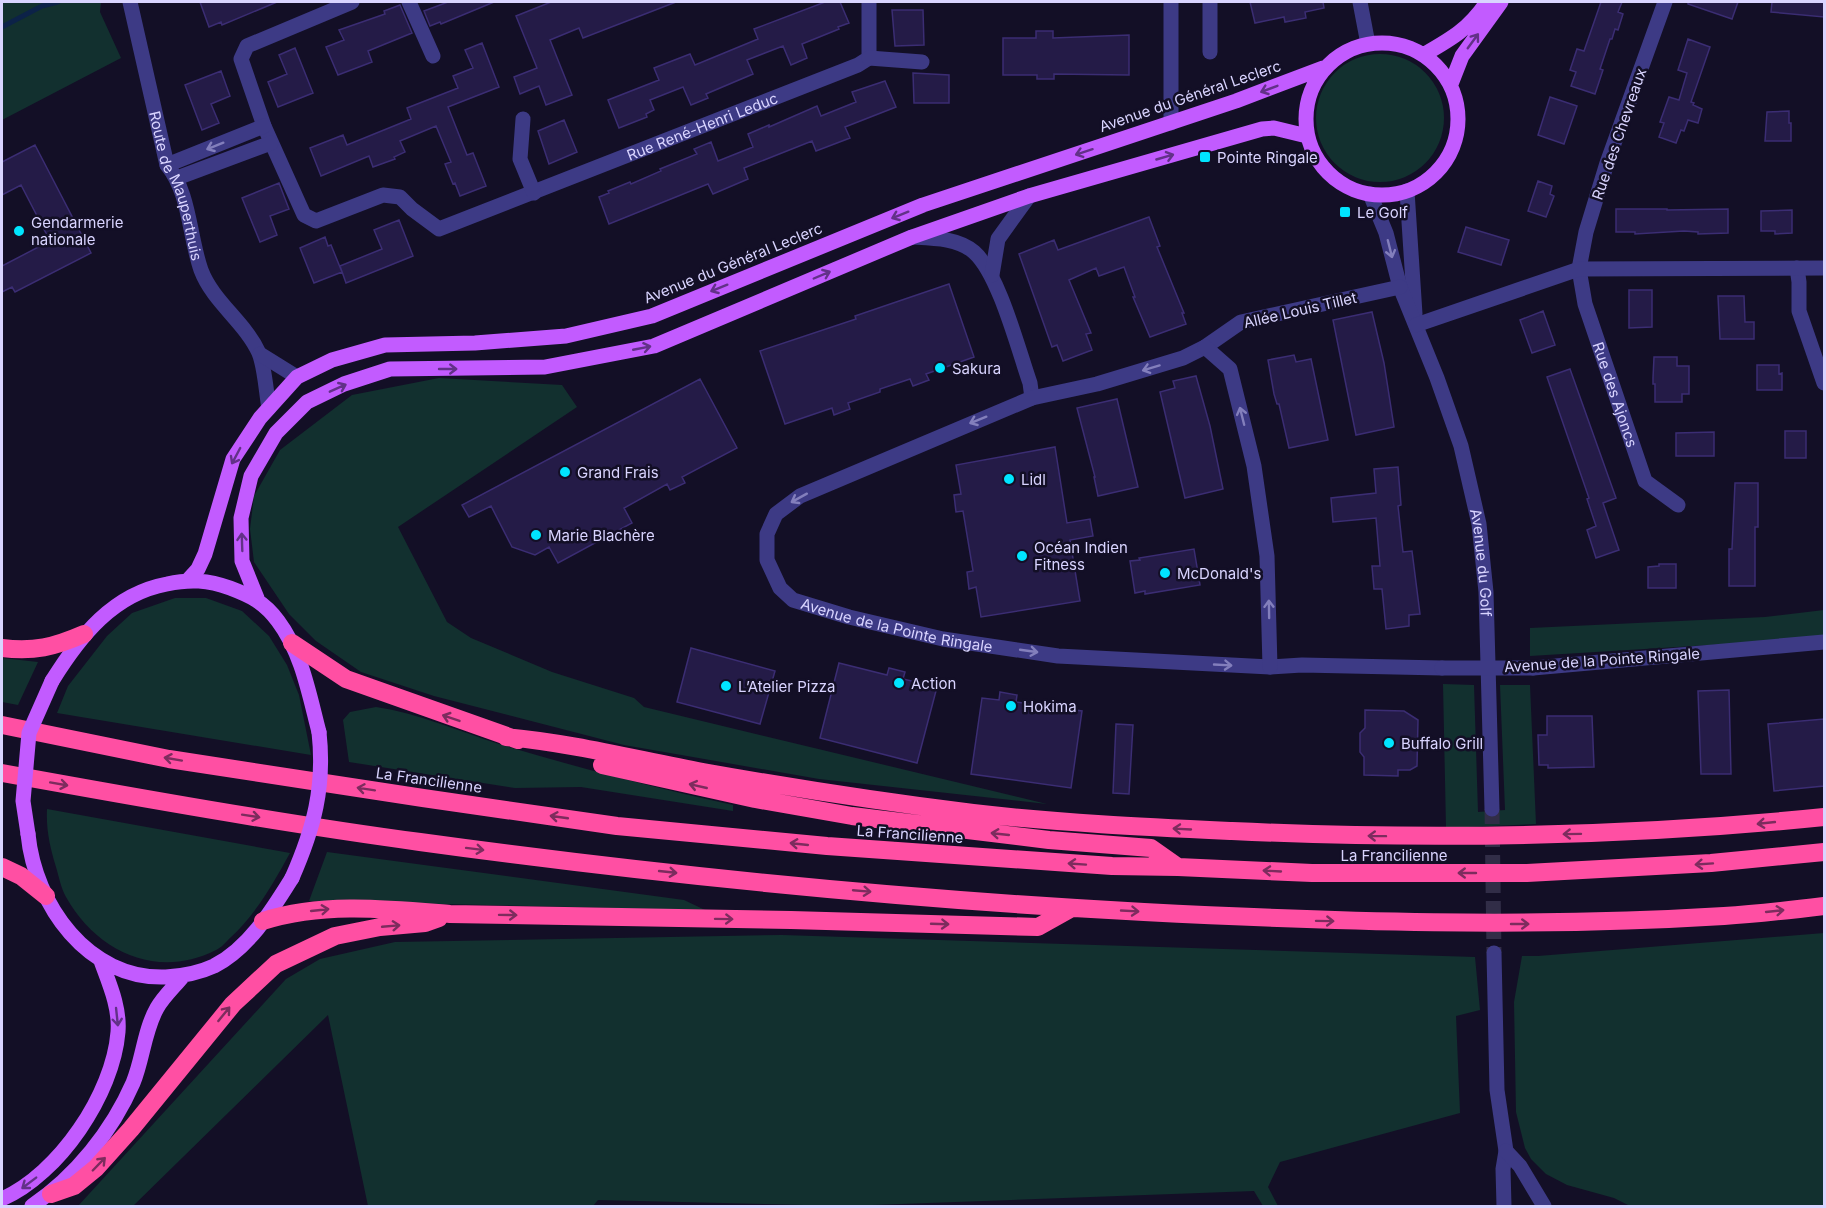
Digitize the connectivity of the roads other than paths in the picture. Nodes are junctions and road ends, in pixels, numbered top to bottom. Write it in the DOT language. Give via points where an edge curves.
graph roads {
  1 [pos="130,2"];
  2 [pos="352,2"];
  3 [pos="409,2"];
  4 [pos="869,2"];
  5 [pos="1171,2"];
  6 [pos="1210,2"];
  7 [pos="1360,2"];
  8 [pos="1487,2"];
  9 [pos="1501,2"];
  10 [pos="1665,2"];
  11 [pos="1368,44"];
  12 [pos="1210,52"];
  13 [pos="1424,55"];
  14 [pos="433,57"];
  15 [pos="869,58"];
  16 [pos="922,62"];
  17 [pos="1323,68"];
  18 [pos="1451,84"];
  19 [pos="523,119"];
  20 [pos="1172,123"];
  21 [pos="264,126"];
  22 [pos="1307,136"];
  23 [pos="271,143"];
  24 [pos="167,165"];
  25 [pos="177,178"];
  26 [pos="1407,191"];
  27 [pos="534,193"];
  28 [pos="1370,194"];
  29 [pos="1029,196"];
  30 [pos="912,237"];
  31 [pos="1797,268"];
  32 [pos="1824,268"];
  33 [pos="1579,269"];
  34 [pos="992,275"];
  35 [pos="1400,287"];
  36 [pos="1416,326"];
  37 [pos="1205,346"];
  38 [pos="260,354"];
  39 [pos="297,377"];
  40 [pos="1824,383"];
  41 [pos="1032,398"];
  42 [pos="269,408"];
  43 [pos="1678,505"];
  44 [pos="188,580"];
  45 [pos="256,598"];
  46 [pos="84,634"];
  47 [pos="1824,642"];
  48 [pos="292,643"];
  49 [pos="2,648"];
  50 [pos="1270,667"];
  51 [pos="2,725"];
  52 [pos="506,737"];
  53 [pos="2,773"];
  54 [pos="1492,809"];
  55 [pos="1824,817"];
  56 [pos="1824,852"];
  57 [pos="2,867"];
  58 [pos="1178,867"];
  59 [pos="46,896"];
  60 [pos="1824,906"];
  61 [pos="1072,908"];
  62 [pos="450,914"];
  63 [pos="263,921"];
  64 [pos="1494,952"];
  65 [pos="100,961"];
  66 [pos="183,976"];
  67 [pos="1506,1151"];
  68 [pos="51,1194"];
  69 [pos="2,1199"];
  70 [pos="32,1206"];
  71 [pos="1504,1206"];
  72 [pos="1545,1206"];
  1 -- 24 [label="street, Route de Mauperthuis"];
  2 -- 21 [label="street, Rue René-Henri Leduc" via="247,46 241,59"];
  3 -- 14 [label="street"];
  4 -- 15 [label="street"];
  5 -- 20 [label="street"];
  6 -- 12 [label="street"];
  7 -- 11 [label="street"];
  8 -- 13 [label="main road" via="1475,21"];
  18 -- 9 [label="main road, one-way" via="1462,56"];
  10 -- 33 [label="street, Rue des Chevreaux" via="1607,163"];
  11 -- 13 [label="main road" via="1390,43"];
  11 -- 17 [label="main road" via="1340,55"];
  13 -- 18 [label="main road"];
  15 -- 16 [label="street, Rue René-Henri Leduc"];
  15 -- 27 [label="street, Rue René-Henri Leduc"];
  17 -- 20 [label="main road, Avenue du Général Leclerc, one-way"];
  17 -- 22 [label="main road" via="1310,92 1305,113"];
  18 -- 26 [label="main road" via="1458,114 1456,138 1446,161 1429,179"];
  19 -- 27 [label="street" via="520,159"];
  20 -- 39 [label="main road, Avenue du Général Leclerc, one-way" via="923,205 652,316 566,336 385,345 332,360"];
  21 -- 23 [label="street, Rue René-Henri Leduc"];
  21 -- 24 [label="street, one-way"];
  22 -- 28 [label="main road" via="1319,163 1341,184"];
  29 -- 22 [label="main road, one-way" via="1262,129"];
  23 -- 25 [label="street"];
  23 -- 27 [label="street, Rue René-Henri Leduc" via="304,215 316,221 383,195 400,197 440,229"];
  24 -- 25 [label="street, Route de Mauperthuis"];
  25 -- 38 [label="street, Route de Mauperthuis" via="202,271"];
  26 -- 28 [label="main road"];
  26 -- 36 [label="street"];
  28 -- 35 [label="street, Avenue du Golf, one-way" via="1386,233"];
  29 -- 30 [label="main road"];
  29 -- 34 [label="street" via="998,239"];
  30 -- 34 [label="street" via="947,239 973,251"];
  45 -- 30 [label="main road, one-way" via="242,561 241,518 251,476 276,433 307,402 344,384 390,369 545,367 654,346"];
  31 -- 32 [label="street"];
  31 -- 33 [label="street"];
  31 -- 40 [label="street" via="1799,311"];
  33 -- 36 [label="street"];
  33 -- 43 [label="street, Rue des Ajoncs" via="1585,304 1645,481"];
  34 -- 41 [label="street"];
  35 -- 36 [label="street, Avenue du Golf"];
  35 -- 37 [label="street, Allée Louis Tillet" via="1241,322"];
  36 -- 54 [label="street, Avenue du Golf" via="1461,446 1479,524 1486,592"];
  37 -- 41 [label="street, Avenue de la Pointe Ringale, one-way" via="1183,358 1097,384"];
  50 -- 37 [label="street, one-way" via="1267,556 1254,466 1230,369"];
  38 -- 39 [label="street, Route de Mauperthuis"];
  38 -- 42 [label="street, Route de Mauperthuis"];
  39 -- 42 [label="main road, Avenue du Général Leclerc"];
  41 -- 50 [label="street, Avenue de la Pointe Ringale, one-way" via="791,502 776,514 768,534 767,560 780,588 793,600 943,639 1058,656"];
  42 -- 44 [label="main road, Avenue du Général Leclerc, one-way" via="233,459 206,554"];
  44 -- 45 [label="main road" via="214,582"];
  44 -- 46 [label="main road" via="151,587 122,601"];
  45 -- 48 [label="main road" via="278,620"];
  46 -- 49 [label="highway" via="56,646 23,651"];
  46 -- 59 [label="main road, bridge" via="52,681 29,732 23,801"];
  47 -- 50 [label="street, Avenue de la Pointe Ringale, bridge" via="1533,668 1302,664"];
  52 -- 48 [label="highway, one-way" via="346,679"];
  48 -- 63 [label="main road, bridge" via="319,732 320,792 308,842 292,878"];
  58 -- 51 [label="highway, La Francilienne, one-way" via="1112,867 617,826 169,759"];
  55 -- 52 [label="highway, one-way" via="1639,833 1473,837 1145,827 975,813 848,796"];
  58 -- 52 [label="highway, one-way" via="1151,848 934,827 755,799 605,766"];
  53 -- 61 [label="highway, one-way" via="417,842 824,888"];
  56 -- 58 [label="highway, La Francilienne, one-way" via="1711,863 1527,873 1312,873"];
  57 -- 59 [label="highway"];
  59 -- 65 [label="main road" via="72,937"];
  61 -- 60 [label="highway, one-way" via="1304,921 1526,924 1726,916"];
  62 -- 61 [label="highway, one-way" via="1038,927"];
  63 -- 62 [label="highway, one-way" via="326,909"];
  68 -- 62 [label="highway, one-way" via="74,1186 96,1168 233,1004 276,964 335,936 424,923"];
  63 -- 66 [label="main road" via="240,948 214,966"];
  64 -- 67 [label="street" via="1497,1090"];
  65 -- 66 [label="main road" via="146,976"];
  65 -- 69 [label="main road, one-way" via="115,998 118,1031 109,1073 92,1111 66,1146 37,1177"];
  66 -- 68 [label="main road" via="157,1007 134,1082 115,1119 87,1157"];
  67 -- 71 [label="street"];
  67 -- 72 [label="street"];
  68 -- 70 [label="main road"];
}
